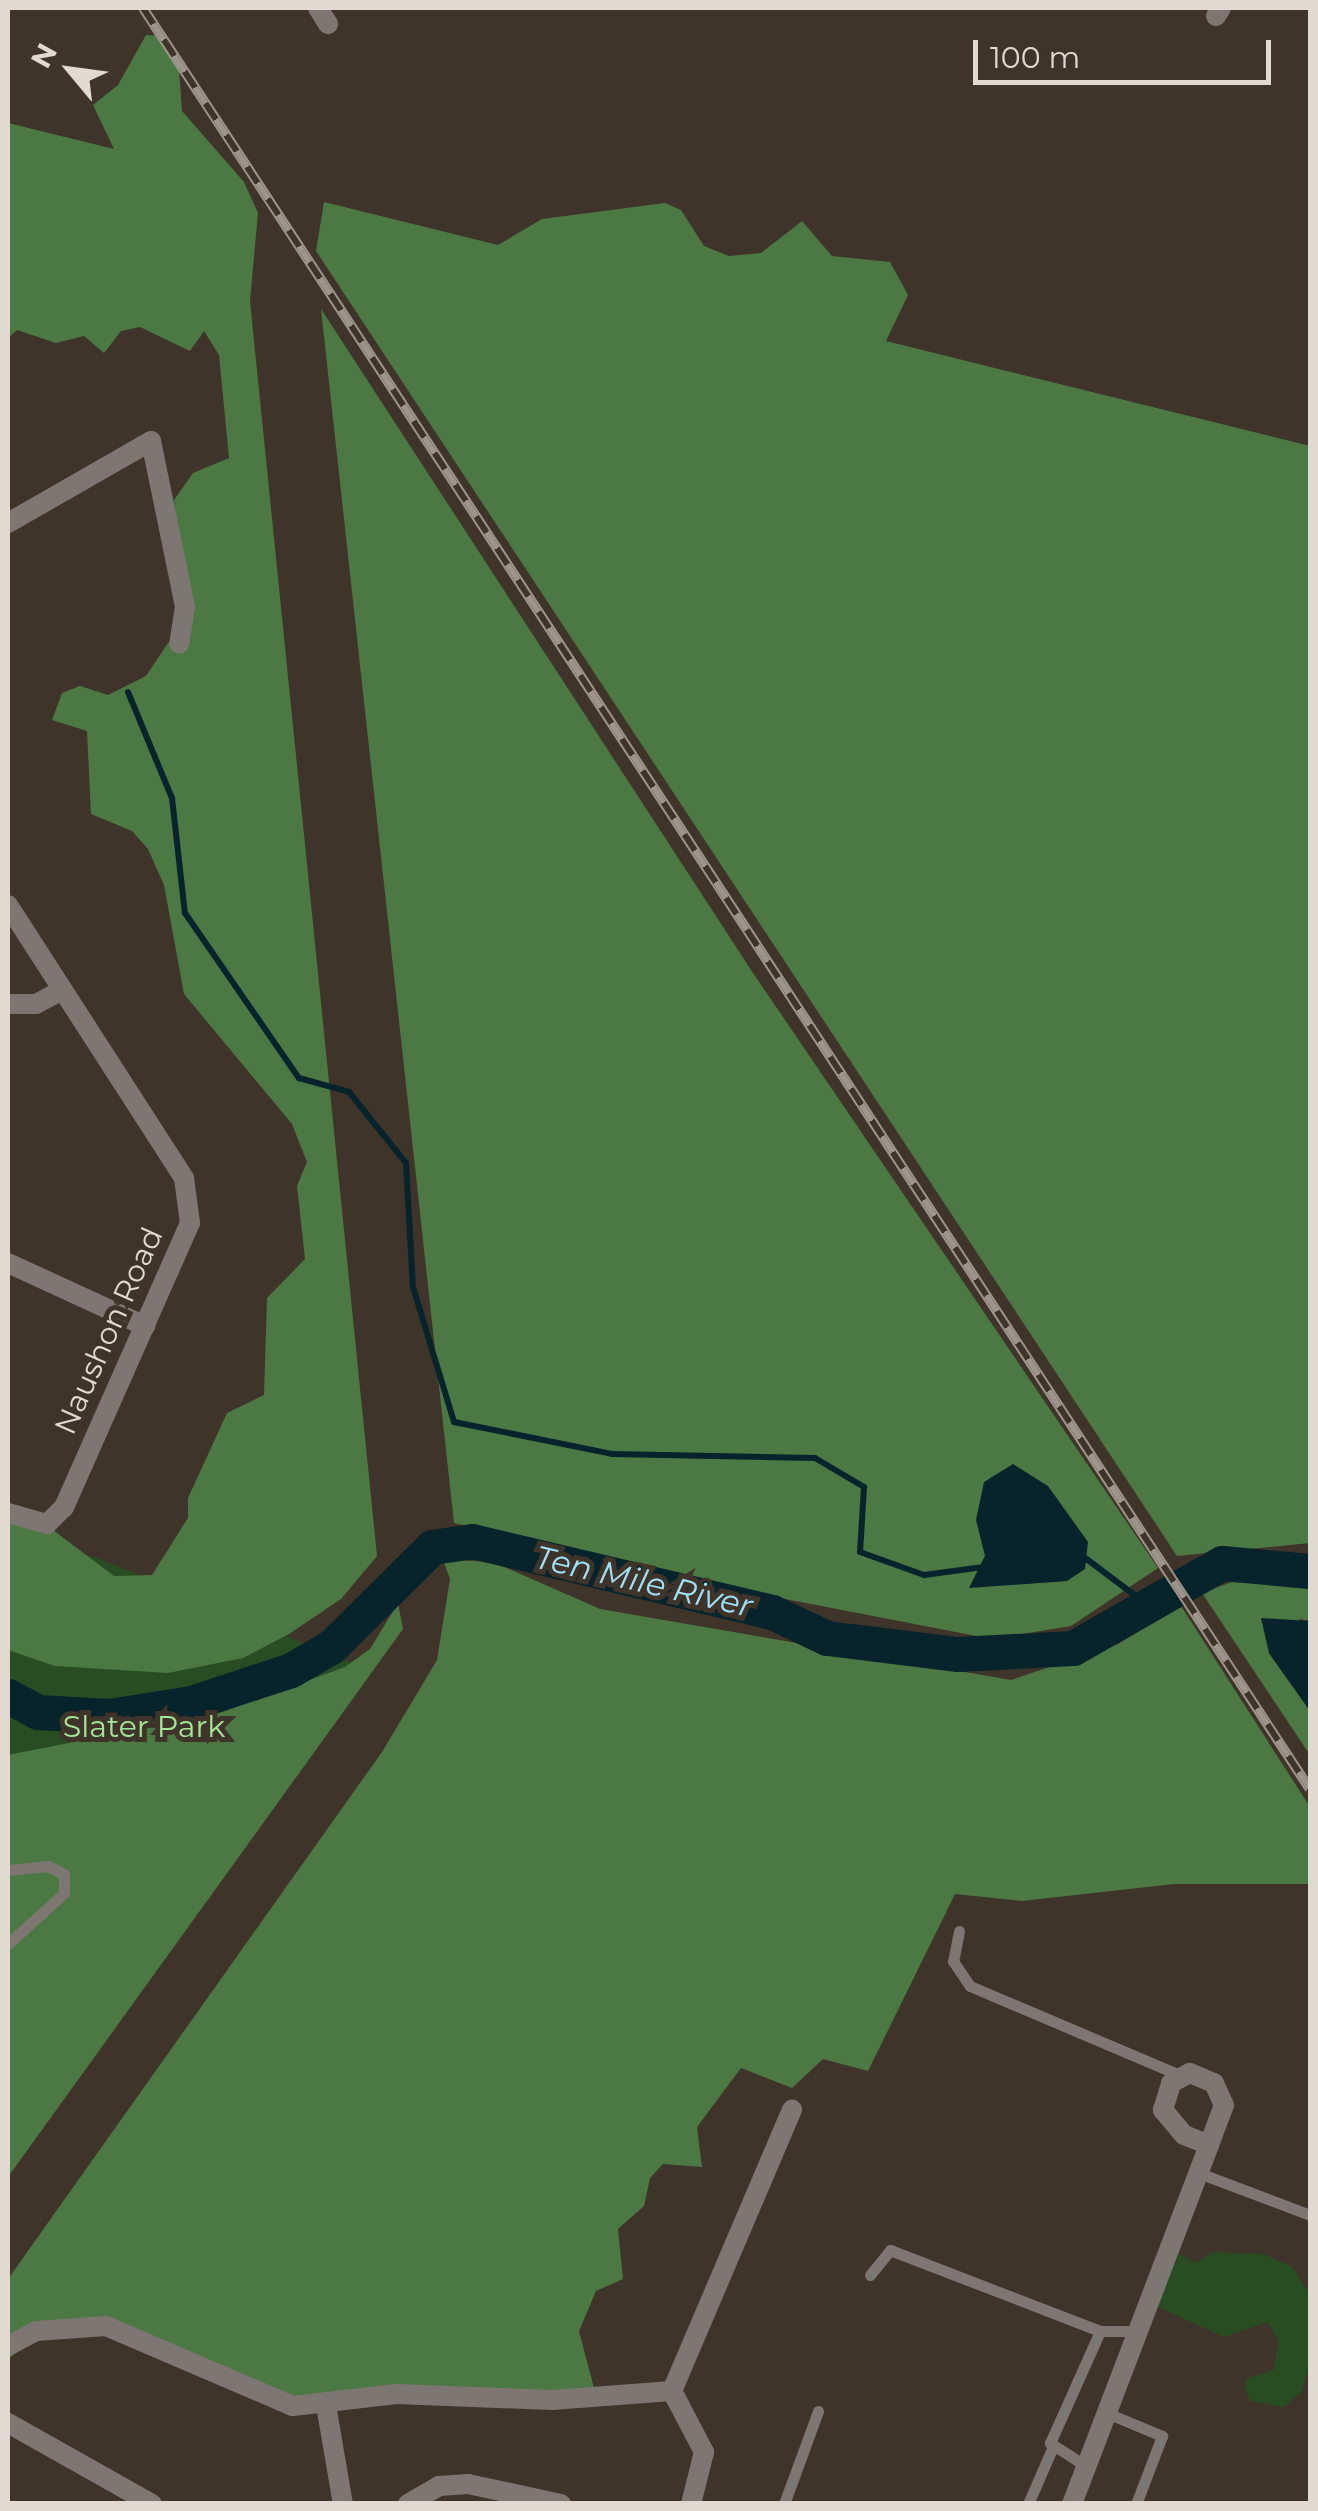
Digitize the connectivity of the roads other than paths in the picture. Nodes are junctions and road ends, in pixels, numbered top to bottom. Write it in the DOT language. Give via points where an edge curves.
graph roads {
  1 [pos="8,523"];
  2 [pos="178,644"];
  3 [pos="8,905"];
  4 [pos="62,990"];
  5 [pos="8,1004"];
  6 [pos="8,1263"];
  7 [pos="145,1326"];
  8 [pos="8,1512"];
  9 [pos="8,1870"];
  10 [pos="958,1931"];
  11 [pos="8,1944"];
  12 [pos="1180,2075"];
  13 [pos="792,2109"];
  14 [pos="1209,2145"];
  15 [pos="1199,2173"];
  16 [pos="1310,2215"];
  17 [pos="870,2275"];
  18 [pos="1138,2331"];
  19 [pos="1100,2332"];
  20 [pos="8,2346"];
  21 [pos="672,2391"];
  22 [pos="326,2405"];
  23 [pos="818,2411"];
  24 [pos="1106,2413"];
  25 [pos="8,2424"];
  26 [pos="1051,2450"];
  27 [pos="1086,2466"];
  28 [pos="152,2504"];
  29 [pos="343,2504"];
  30 [pos="408,2504"];
  31 [pos="562,2504"];
  32 [pos="690,2504"];
  33 [pos="784,2504"];
  34 [pos="1028,2504"];
  35 [pos="1072,2504"];
  36 [pos="1136,2504"];
  1 -- 2 [label="street" via="152,440 185,607"];
  3 -- 4 [label="street, Naushon Road"];
  4 -- 5 [label="street" via="36,1004"];
  4 -- 7 [label="street, Naushon Road" via="184,1178 190,1223"];
  6 -- 7 [label="street"];
  7 -- 8 [label="street, Naushon Road" via="48,1524"];
  9 -- 11 [label="lane" via="48,1866 64,1874 57,1908"];
  10 -- 12 [label="lane" via="952,1961 970,1986"];
  12 -- 14 [label="street" via="1164,2110 1184,2136"];
  12 -- 14 [label="street" via="1220,2091"];
  13 -- 21 [label="street"];
  14 -- 15 [label="street"];
  15 -- 16 [label="lane"];
  15 -- 18 [label="street"];
  17 -- 19 [label="lane" via="890,2250"];
  18 -- 19 [label="lane"];
  18 -- 24 [label="street"];
  19 -- 26 [label="lane"];
  20 -- 22 [label="street" via="36,2330 106,2326 293,2406"];
  21 -- 22 [label="street" via="552,2400 396,2394"];
  21 -- 32 [label="street" via="704,2452"];
  22 -- 29 [label="street"];
  23 -- 33 [label="lane"];
  24 -- 27 [label="street"];
  24 -- 36 [label="lane" via="1162,2436"];
  25 -- 28 [label="street"];
  26 -- 27 [label="lane"];
  26 -- 34 [label="lane"];
  27 -- 35 [label="street"];
  30 -- 31 [label="street" via="439,2486 468,2484"];
}
